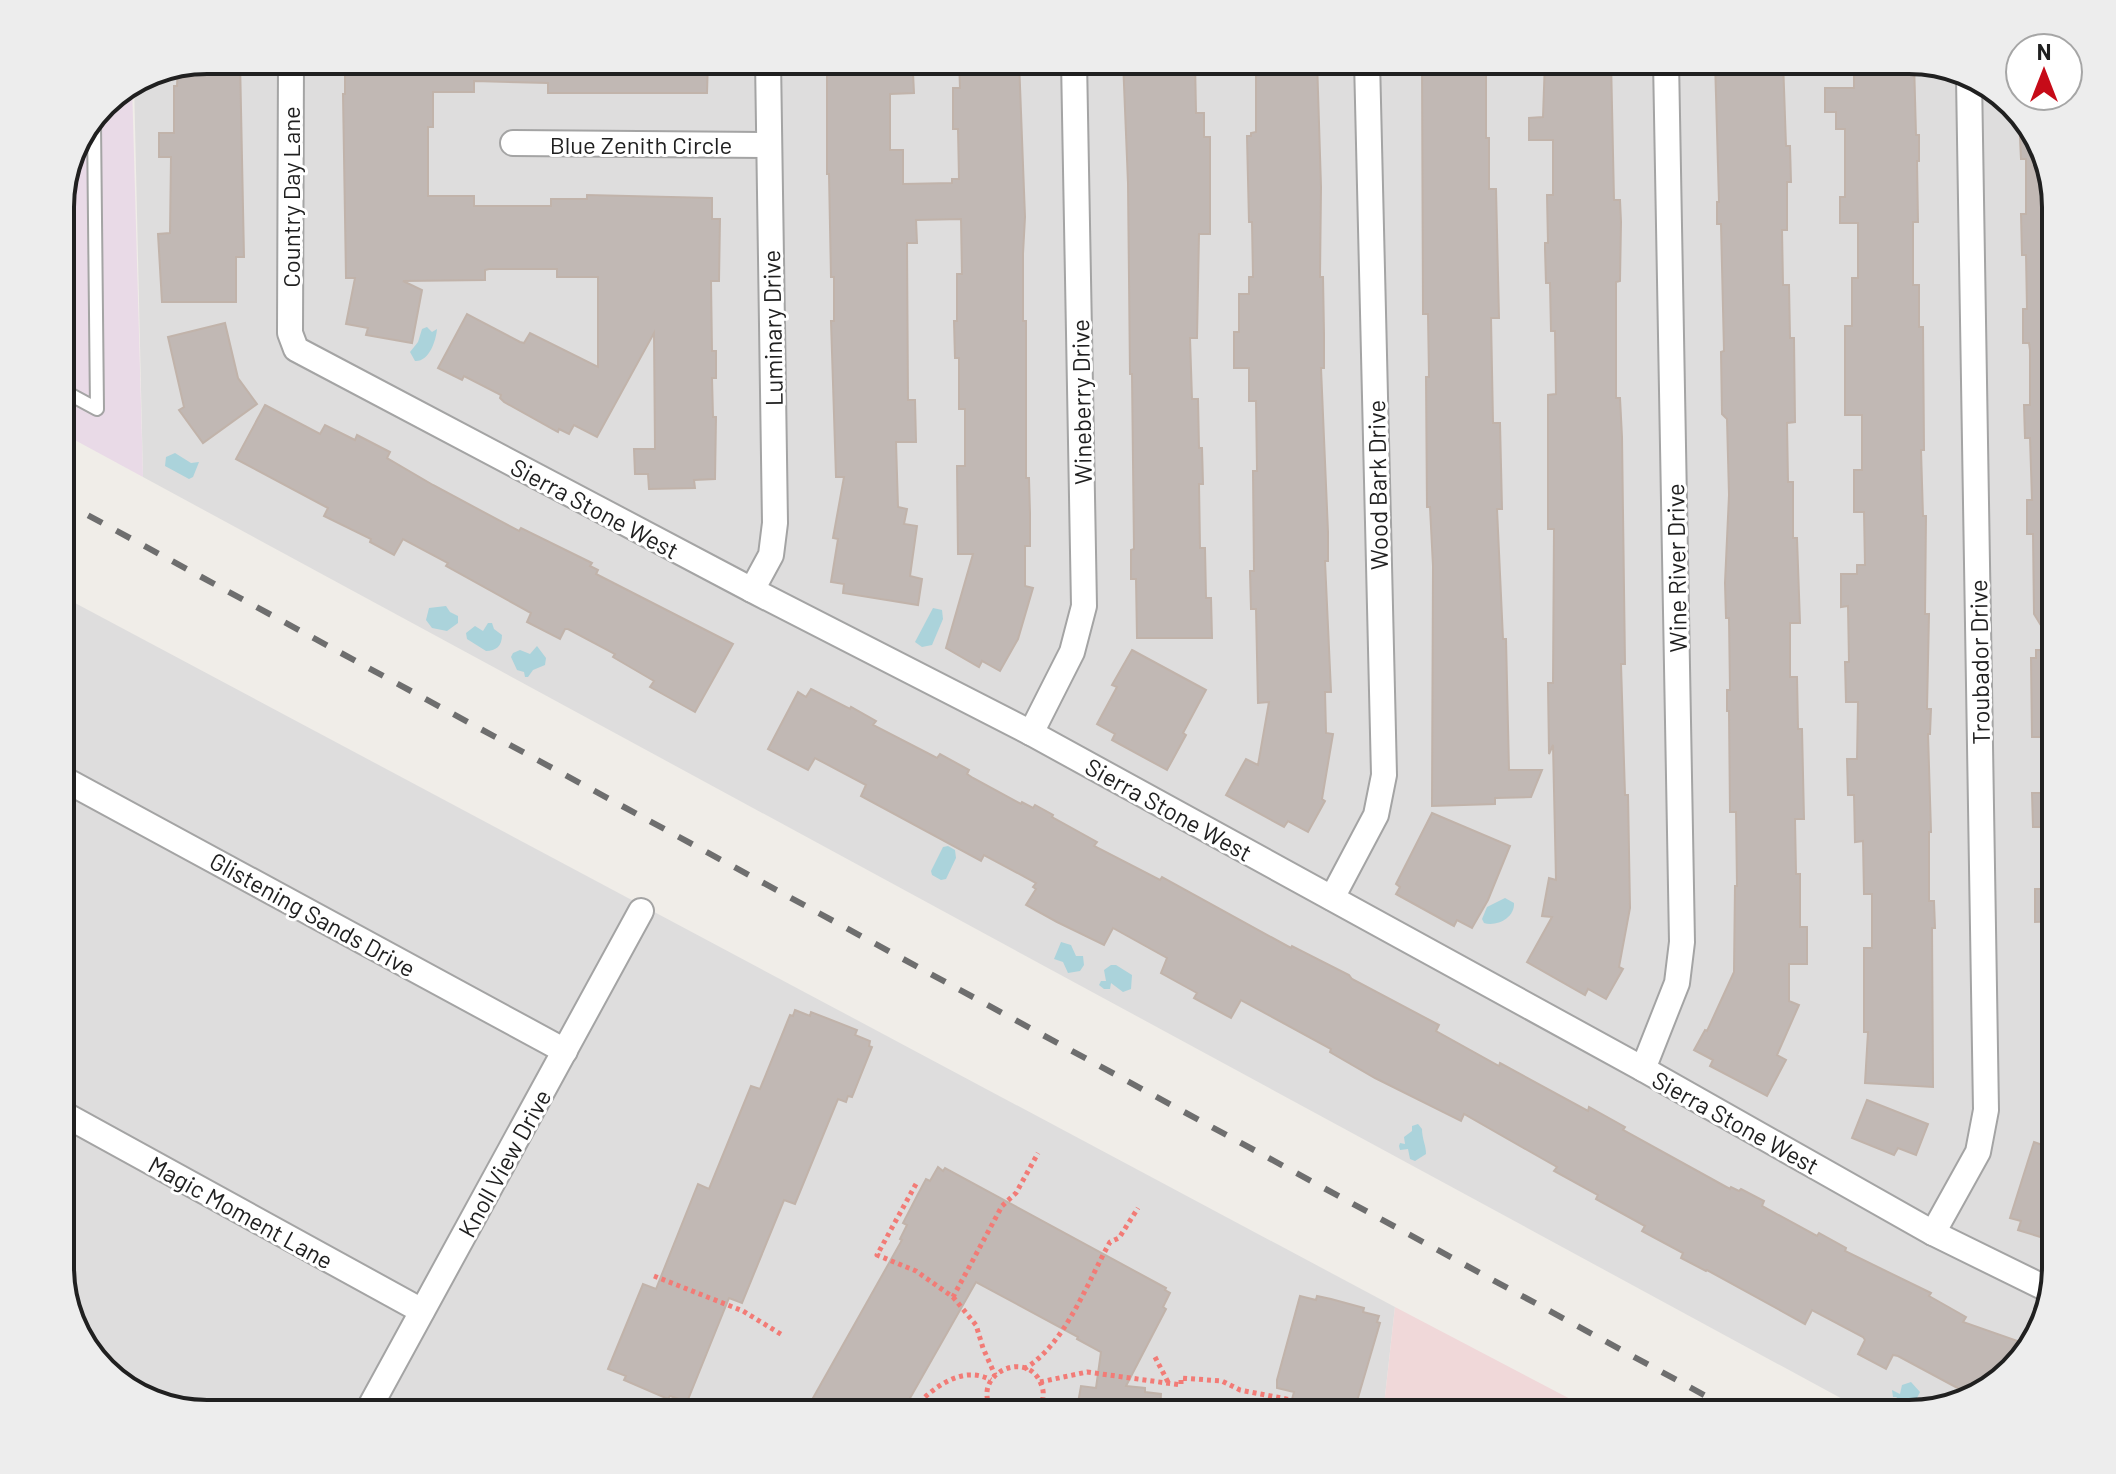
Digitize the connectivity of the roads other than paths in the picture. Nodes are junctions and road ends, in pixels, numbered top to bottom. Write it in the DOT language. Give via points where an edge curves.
graph roads {
  1 [pos="291,74"];
  2 [pos="768,74"];
  3 [pos="1074,74"];
  4 [pos="1367,74"];
  5 [pos="1666,74"];
  6 [pos="1969,89"];
  7 [pos="94,137"];
  8 [pos="513,143"];
  9 [pos="769,145"];
  10 [pos="290,333"];
  11 [pos="74,397"];
  12 [pos="752,590"];
  13 [pos="1031,733"];
  14 [pos="74,785"];
  15 [pos="1332,898"];
  16 [pos="641,911"];
  17 [pos="565,1051"];
  18 [pos="1643,1069"];
  19 [pos="74,1120"];
  20 [pos="1933,1233"];
  21 [pos="2040,1286"];
  22 [pos="422,1311"];
  23 [pos="374,1400"];
  1 -- 10 [label="street, Country Day Lane"];
  2 -- 9 [label="street, Luminary Drive"];
  3 -- 13 [label="street, Wineberry Drive" via="1084,606 1072,652"];
  4 -- 15 [label="street, Wood Bark Drive" via="1384,775 1376,815"];
  5 -- 18 [label="street, Wine River Drive" via="1682,942 1677,983"];
  6 -- 20 [label="street, Troubador Drive" via="1986,1110 1978,1152"];
  7 -- 11 [label="lane" via="97,409"];
  8 -- 9 [label="street, Blue Zenith Circle"];
  9 -- 12 [label="street, Luminary Drive" via="775,523 771,555"];
  10 -- 12 [label="street, Sierra Stone West" via="296,349 313,360"];
  12 -- 13 [label="street, Sierra Stone West"];
  13 -- 15 [label="street, Sierra Stone West"];
  14 -- 17 [label="street, Glistening Sands Drive"];
  15 -- 18 [label="street, Sierra Stone West"];
  16 -- 17 [label="street, Knoll View Drive"];
  17 -- 22 [label="street, Knoll View Drive"];
  18 -- 20 [label="street, Sierra Stone West"];
  19 -- 22 [label="street, Magic Moment Lane"];
  20 -- 21 [label="street, Sierra Stone West"];
  22 -- 23 [label="street, Knoll View Drive"];
}
